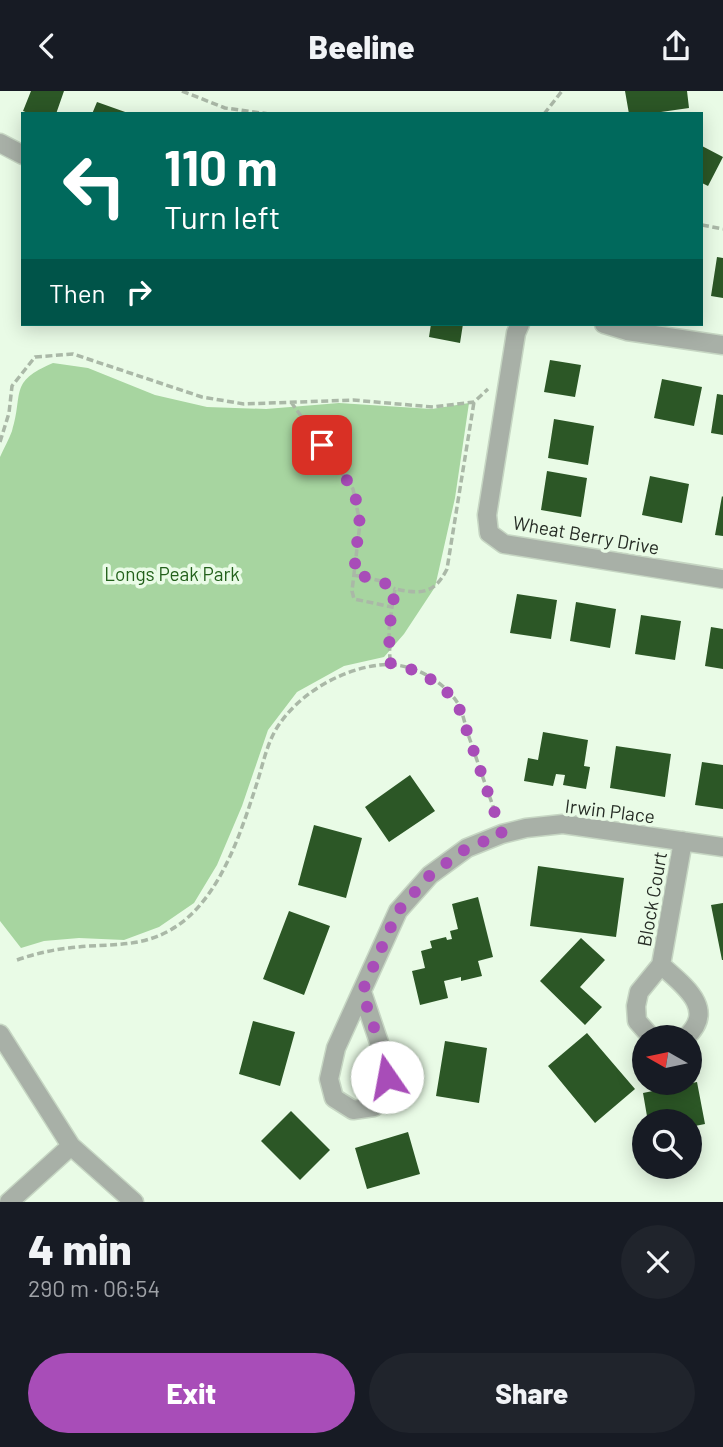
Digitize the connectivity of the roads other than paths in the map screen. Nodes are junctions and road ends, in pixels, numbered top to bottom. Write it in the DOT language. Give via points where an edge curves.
graph roads {
  1 [pos="0,142"];
  2 [pos="21,154"];
  3 [pos="519,326"];
  4 [pos="611,326"];
  5 [pos="723,345"];
  6 [pos="723,579"];
  7 [pos="683,841"];
  8 [pos="723,847"];
  9 [pos="661,965"];
  10 [pos="362,992"];
  11 [pos="641,1025"];
  12 [pos="696,1025"];
  13 [pos="0,1034"];
  14 [pos="71,1146"];
  15 [pos="9,1202"];
  16 [pos="134,1202"];
  1 -- 2 [label="street"];
  3 -- 6 [label="street, Wheat Berry Drive" via="486,515 489,533 504,544"];
  4 -- 5 [label="street"];
  7 -- 8 [label="street, Irwin Place"];
  7 -- 9 [label="street, Block Court"];
  7 -- 10 [label="street, Irwin Place" via="564,824 526,828 467,848 430,875 398,911"];
  9 -- 11 [label="street, Block Court" via="639,992 636,1006"];
  9 -- 12 [label="street, Block Court" via="693,994 699,1007"];
  10 -- 10 [label="street, Irwin Place" via="386,1063 388,1092 374,1107 353,1110 334,1098 329,1079 336,1048"];
  13 -- 14 [label="street"];
  14 -- 15 [label="street"];
  14 -- 16 [label="street"];
}
